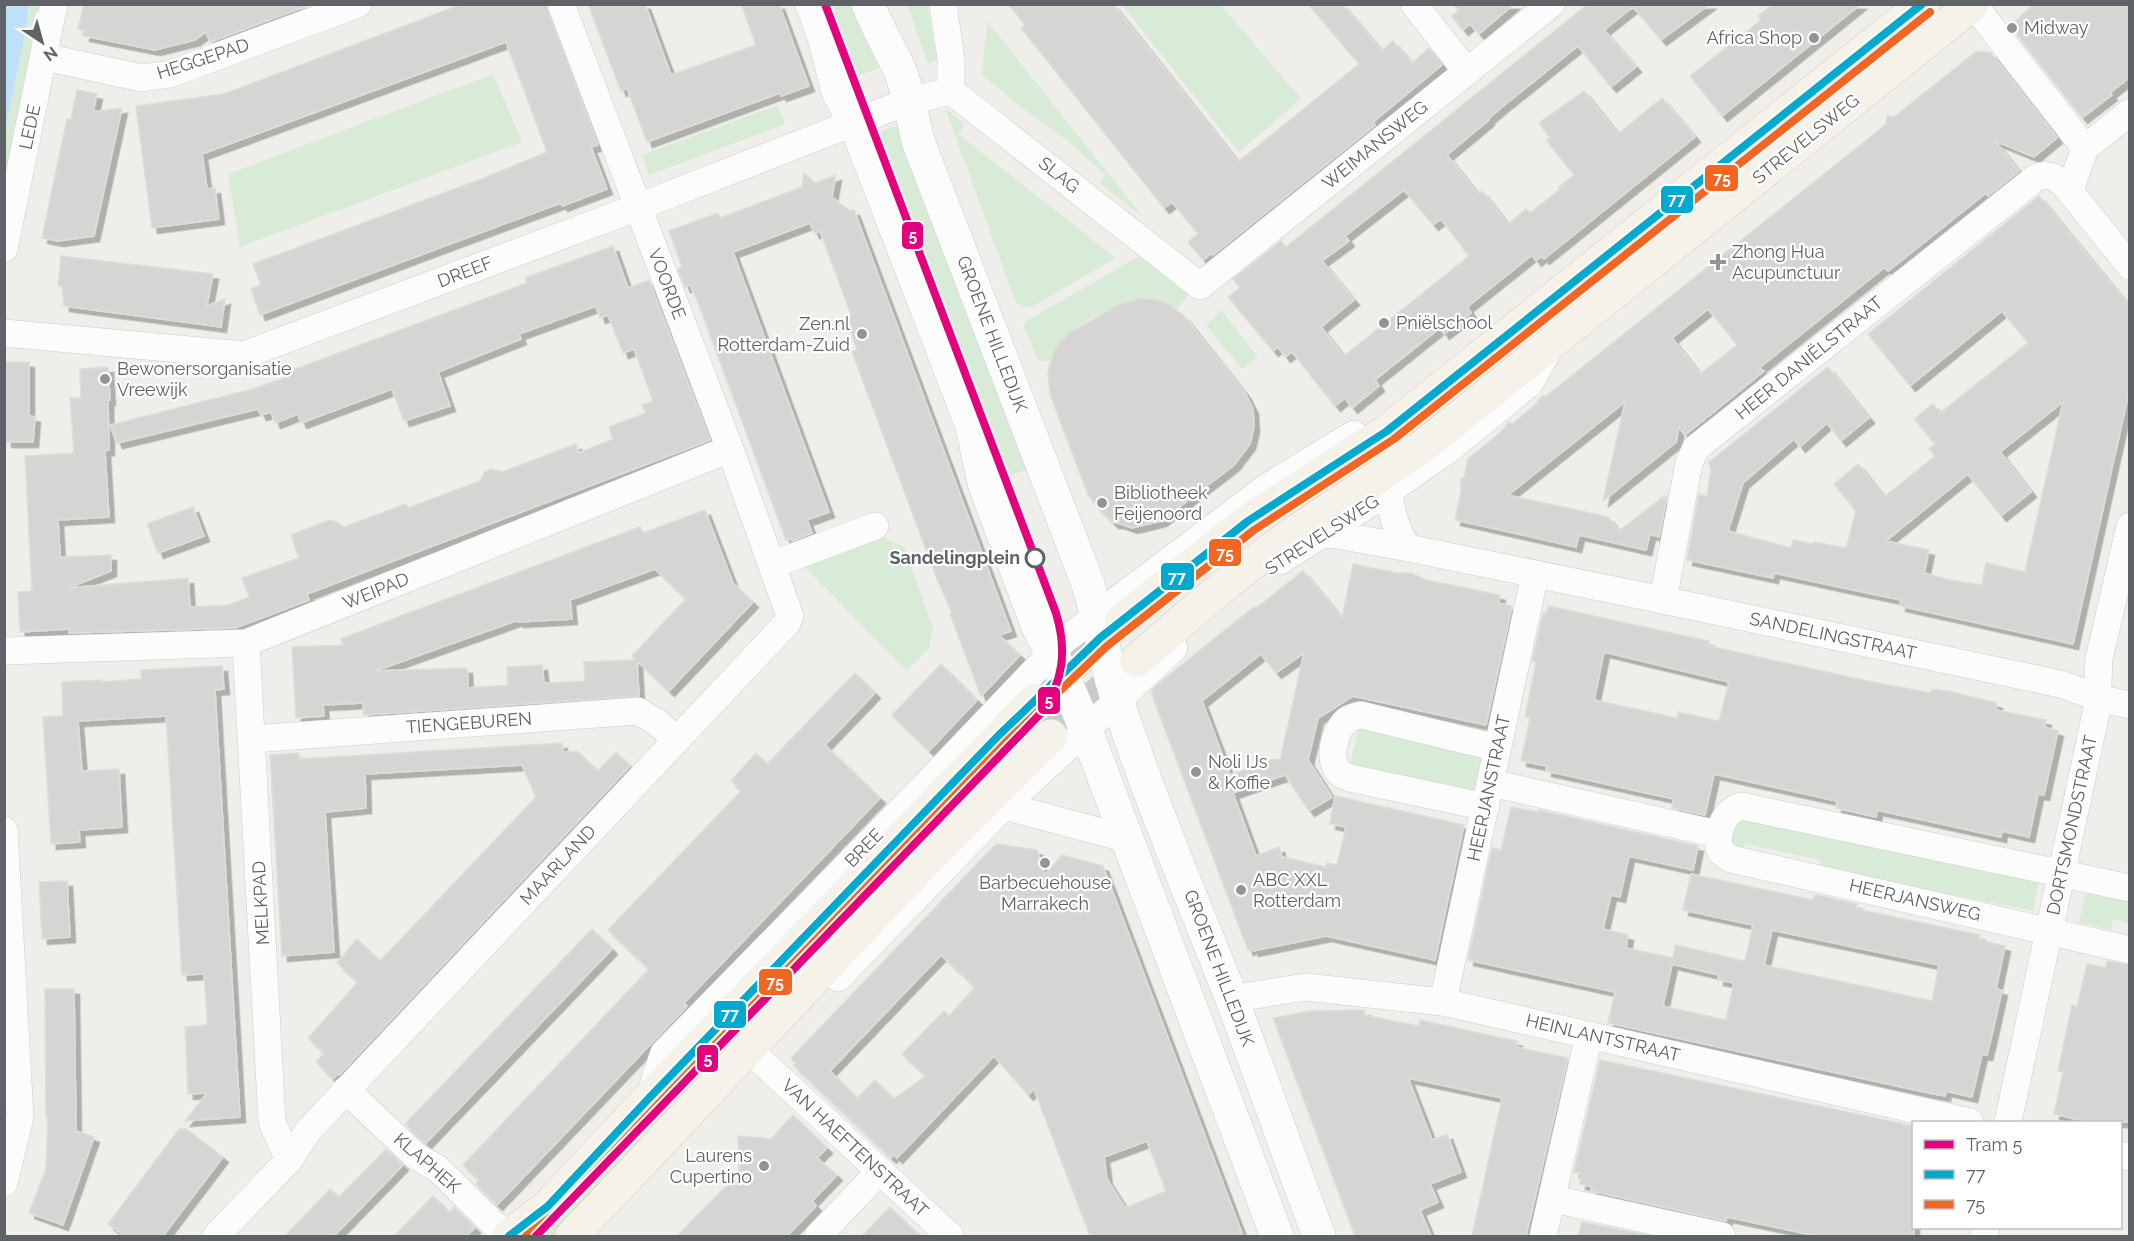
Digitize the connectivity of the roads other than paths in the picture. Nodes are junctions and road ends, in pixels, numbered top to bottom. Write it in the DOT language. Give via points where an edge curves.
graph roads {
  1 [pos="54,4"];
  2 [pos="358,4"];
  3 [pos="561,4"];
  4 [pos="812,4"];
  5 [pos="868,4"];
  6 [pos="943,4"];
  7 [pos="1414,4"];
  8 [pos="1551,4"];
  9 [pos="1923,4"];
  10 [pos="1973,4"];
  11 [pos="44,57"];
  12 [pos="1467,72"];
  13 [pos="951,91"];
  14 [pos="909,100"];
  15 [pos="2130,112"];
  16 [pos="855,123"];
  17 [pos="2085,148"];
  18 [pos="2070,190"];
  19 [pos="638,207"];
  20 [pos="4,249"];
  21 [pos="2129,265"];
  22 [pos="1200,286"];
  23 [pos="4,333"];
  24 [pos="1554,340"];
  25 [pos="730,449"];
  26 [pos="1389,492"];
  27 [pos="874,526"];
  28 [pos="2130,526"];
  29 [pos="1322,534"];
  30 [pos="1408,548"];
  31 [pos="772,564"];
  32 [pos="1535,574"];
  33 [pos="1663,600"];
  34 [pos="1109,617"];
  35 [pos="246,642"];
  36 [pos="4,651"];
  37 [pos="1051,652"];
  38 [pos="1122,664"];
  39 [pos="1066,682"];
  40 [pos="2096,696"];
  41 [pos="1035,700"];
  42 [pos="1118,700"];
  43 [pos="2130,705"];
  44 [pos="1086,730"];
  45 [pos="1051,736"];
  46 [pos="252,739"];
  47 [pos="676,740"];
  48 [pos="1497,748"];
  49 [pos="1489,795"];
  50 [pos="1004,806"];
  51 [pos="4,830"];
  52 [pos="1717,834"];
  53 [pos="1128,839"];
  54 [pos="2062,872"];
  55 [pos="2130,888"];
  56 [pos="2050,930"];
  57 [pos="2130,950"];
  58 [pos="1231,999"];
  59 [pos="1443,1002"];
  60 [pos="1589,1035"];
  61 [pos="759,1059"];
  62 [pos="346,1090"];
  63 [pos="651,1096"];
  64 [pos="1966,1121"];
  65 [pos="2008,1121"];
  66 [pos="289,1160"];
  67 [pos="880,1171"];
  68 [pos="4,1183"];
  69 [pos="619,1186"];
  70 [pos="1553,1199"];
  71 [pos="216,1236"];
  72 [pos="508,1236"];
  73 [pos="572,1236"];
  74 [pos="818,1236"];
  75 [pos="950,1236"];
  76 [pos="1277,1236"];
  77 [pos="1319,1236"];
  78 [pos="1543,1236"];
  79 [pos="1722,1236"];
  1 -- 11 [label="street, LEDE"];
  2 -- 11 [label="street, HEGGEPAD" via="170,74 142,78"];
  3 -- 19 [label="street, VOORDE"];
  4 -- 16 [label="street" via="838,92"];
  5 -- 14 [label="street, GROENE HILLEDIJK" via="898,66"];
  6 -- 13 [label="street"];
  7 -- 12 [label="street"];
  8 -- 12 [label="street, WEIMANSWEG"];
  9 -- 34 [label="main road, STREVELSWEG" via="1387,431"];
  10 -- 17 [label="street"];
  10 -- 24 [label="main road, STREVELSWEG"];
  11 -- 20 [label="street, LEDE"];
  12 -- 22 [label="street, WEIMANSWEG"];
  13 -- 14 [label="street"];
  13 -- 22 [label="street, SLAG"];
  14 -- 16 [label="street, DREEF"];
  14 -- 34 [label="street, GROENE HILLEDIJK" via="918,141 1088,584"];
  15 -- 17 [label="street"];
  16 -- 19 [label="street, DREEF"];
  16 -- 37 [label="street" via="972,426 984,483"];
  17 -- 18 [label="street"];
  18 -- 21 [label="street"];
  18 -- 33 [label="street, HEER DANIËLSTRAAT" via="2056,178 2045,174 2037,177 1696,448 1689,463"];
  19 -- 23 [label="street, DREEF" via="244,355"];
  19 -- 25 [label="street, VOORDE"];
  24 -- 26 [label="street, STREVELSWEG" via="1530,383"];
  24 -- 38 [label="main road, STREVELSWEG" via="1410,456 1247,567"];
  25 -- 31 [label="street, VOORDE"];
  25 -- 35 [label="street, WEIPAD"];
  26 -- 29 [label="street, STREVELSWEG"];
  26 -- 30 [label="street" via="1393,520"];
  27 -- 31 [label="street"];
  28 -- 40 [label="street, DORTSMONDSTRAAT" via="2099,659"];
  29 -- 30 [label="street"];
  29 -- 42 [label="street, STREVELSWEG" via="1228,600"];
  30 -- 32 [label="street"];
  31 -- 47 [label="street, MAARLAND" via="788,607 787,623"];
  32 -- 33 [label="street, SANDELINGSTRAAT"];
  32 -- 48 [label="street, HEERJANSTRAAT"];
  33 -- 40 [label="street, SANDELINGSTRAAT" via="2060,684"];
  34 -- 37 [label="street, BREE"];
  34 -- 38 [label="street, GROENE HILLEDIJK"];
  35 -- 36 [label="street, WEIPAD"];
  35 -- 46 [label="street, MELKPAD"];
  37 -- 38 [label="street" via="1080,651"];
  37 -- 39 [label="street"];
  37 -- 63 [label="street, BREE" via="664,1053"];
  38 -- 42 [label="street, GROENE HILLEDIJK"];
  39 -- 42 [label="street" via="1087,705 1103,706"];
  39 -- 44 [label="street"];
  40 -- 43 [label="street, SANDELINGSTRAAT"];
  40 -- 54 [label="street, DORTSMONDSTRAAT" via="2097,708"];
  41 -- 63 [label="main road, BREE"];
  42 -- 44 [label="street, STREVELSWEG"];
  42 -- 58 [label="street, GROENE HILLEDIJK"];
  44 -- 50 [label="street"];
  44 -- 53 [label="street"];
  45 -- 69 [label="main road" via="935,851"];
  46 -- 47 [label="street, TIENGEBUREN" via="638,711"];
  46 -- 66 [label="street, MELKPAD" via="272,1122"];
  47 -- 62 [label="street, MAARLAND"];
  48 -- 49 [label="street, HEERJANSTRAAT"];
  48 -- 49 [label="street" via="1360,715 1349,718 1335,739 1336,766 1350,778"];
  49 -- 52 [label="street"];
  49 -- 59 [label="street, HEERJANSTRAAT"];
  50 -- 53 [label="street"];
  50 -- 61 [label="street"];
  51 -- 68 [label="street" via="20,1117"];
  52 -- 54 [label="street" via="1730,812 1741,806"];
  52 -- 56 [label="street, HEERJANSWEG" via="1720,851 1731,859"];
  53 -- 76 [label="street"];
  54 -- 55 [label="street"];
  54 -- 56 [label="street, DORTSMONDSTRAAT"];
  56 -- 57 [label="street, HEERJANSWEG"];
  56 -- 65 [label="street, DORTSMONDSTRAAT"];
  58 -- 59 [label="street, HEINLANTSTRAAT" via="1305,987"];
  58 -- 77 [label="street, GROENE HILLEDIJK"];
  59 -- 60 [label="street, HEINLANTSTRAAT"];
  60 -- 64 [label="street, HEINLANTSTRAAT"];
  60 -- 70 [label="street"];
  61 -- 67 [label="street, VAN HAEFTENSTRAAT"];
  61 -- 69 [label="street" via="642,1178"];
  62 -- 66 [label="street, MAARLAND" via="308,1131"];
  62 -- 72 [label="street, KLAPHEK"];
  63 -- 72 [label="main road, BREE" via="548,1206"];
  66 -- 71 [label="street, MAARLAND"];
  67 -- 74 [label="street"];
  67 -- 75 [label="street, VAN HAEFTENSTRAAT"];
  69 -- 73 [label="main road"];
  70 -- 78 [label="street"];
  70 -- 79 [label="street"];
}
